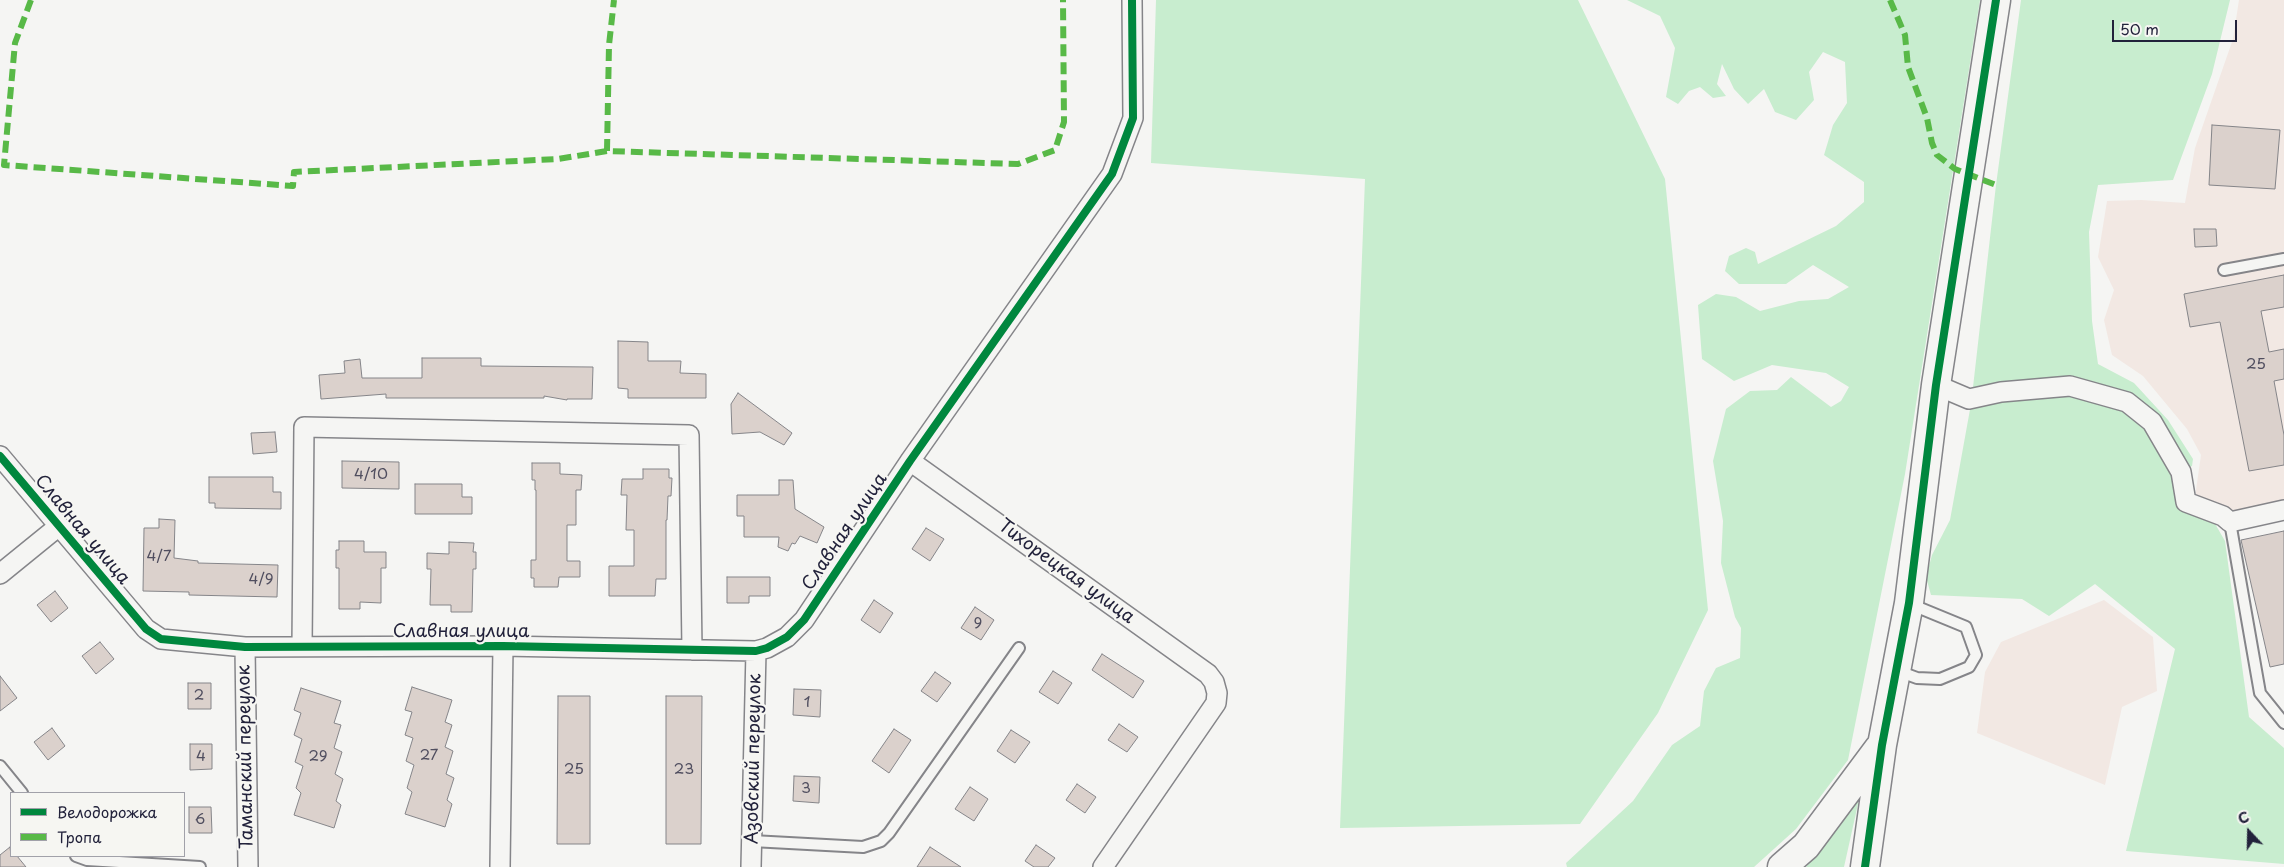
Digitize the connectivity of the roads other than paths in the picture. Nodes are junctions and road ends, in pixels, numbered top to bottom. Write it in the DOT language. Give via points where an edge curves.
graph roads {
  1 [pos="1132,0"];
  2 [pos="1996,0"];
  3 [pos="2284,259"];
  4 [pos="2224,270"];
  5 [pos="1936,385"];
  6 [pos="0,456"];
  7 [pos="910,461"];
  8 [pos="2284,510"];
  9 [pos="2230,522"];
  10 [pos="59,526"];
  11 [pos="0,574"];
  12 [pos="1909,603"];
  13 [pos="302,646"];
  14 [pos="504,646"];
  15 [pos="245,647"];
  16 [pos="1019,648"];
  17 [pos="692,650"];
  18 [pos="756,651"];
  19 [pos="1897,670"];
  20 [pos="2284,724"];
  21 [pos="1882,744"];
  22 [pos="0,766"];
  23 [pos="21,792"];
  24 [pos="752,841"];
  25 [pos="79,857"];
  26 [pos="1863,863"];
  27 [pos="200,867"];
  28 [pos="248,867"];
  29 [pos="500,867"];
  30 [pos="752,867"];
  31 [pos="1103,867"];
  32 [pos="1782,867"];
  1 -- 7 [label="street, Славная улица" via="1134,118 1112,174"];
  2 -- 5 [label="street"];
  3 -- 4 [label="lane"];
  5 -- 9 [label="street" via="1969,399 2001,392 2070,386 2127,402 2152,422 2181,472 2186,502"];
  5 -- 12 [label="street"];
  6 -- 10 [label="street, Славная улица"];
  7 -- 18 [label="street, Славная улица" via="804,620 787,637"];
  7 -- 31 [label="street, Тихорецкая улица" via="1208,674 1216,687 1216,703"];
  8 -- 9 [label="street"];
  9 -- 20 [label="lane" via="2260,692"];
  10 -- 11 [label="street"];
  10 -- 15 [label="street, Славная улица" via="153,635 175,641"];
  12 -- 19 [label="street"];
  12 -- 19 [label="lane" via="1966,628 1976,655 1969,667 1940,679 1918,678"];
  13 -- 14 [label="street, Славная улица"];
  13 -- 15 [label="street, Славная улица"];
  13 -- 17 [label="street" via="304,428 689,435"];
  14 -- 17 [label="street, Славная улица"];
  14 -- 29 [label="street"];
  15 -- 28 [label="street, Таманский переулок"];
  16 -- 24 [label="lane" via="881,841 863,847"];
  17 -- 18 [label="street, Славная улица"];
  18 -- 24 [label="street, Азовский переулок"];
  19 -- 21 [label="street"];
  21 -- 26 [label="street"];
  21 -- 32 [label="street" via="1806,846"];
  22 -- 23 [label="lane"];
  24 -- 30 [label="street, Азовский переулок"];
  25 -- 27 [label="lane"];
}
